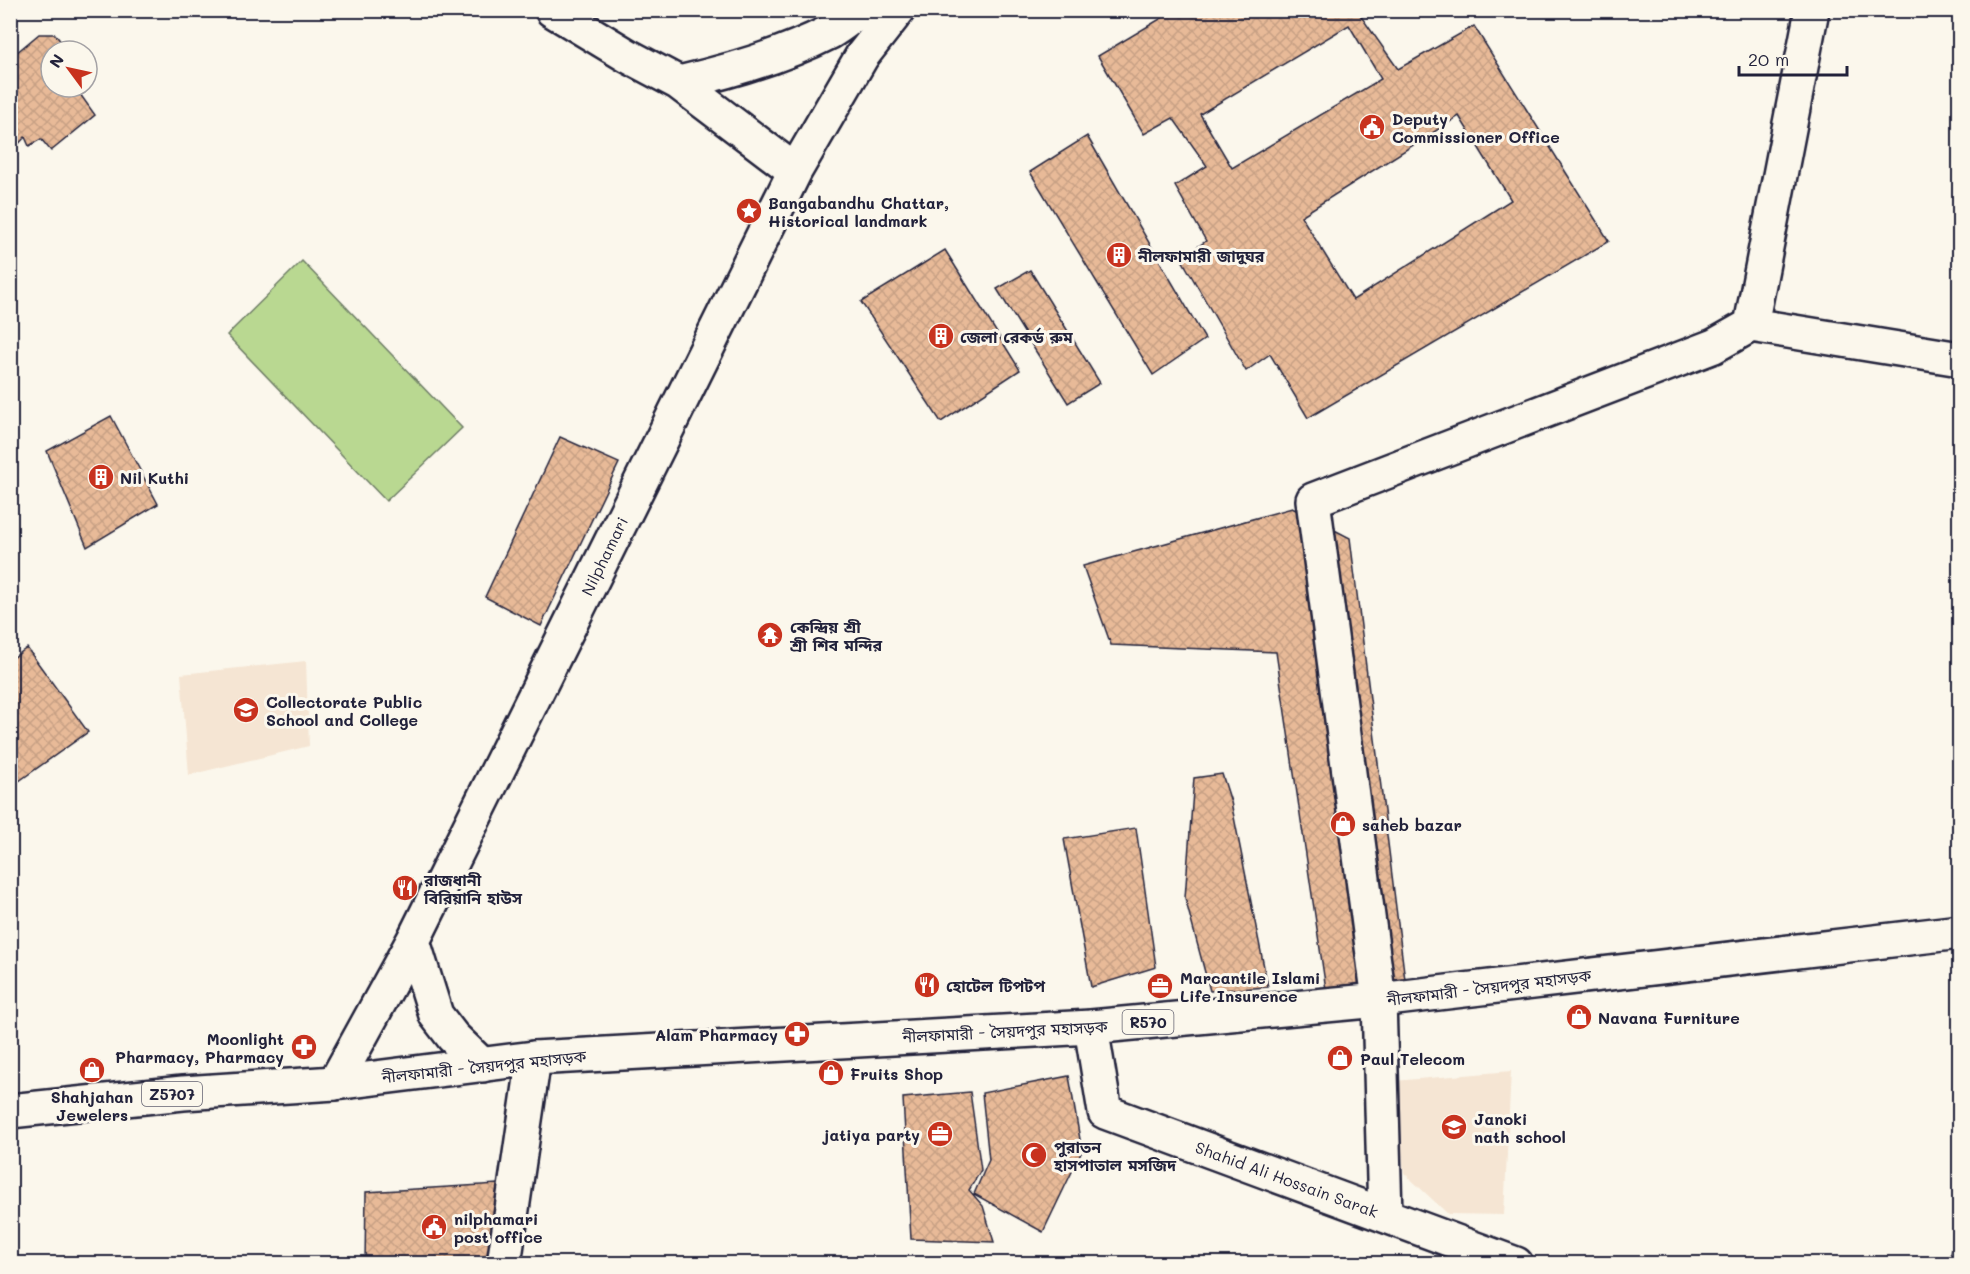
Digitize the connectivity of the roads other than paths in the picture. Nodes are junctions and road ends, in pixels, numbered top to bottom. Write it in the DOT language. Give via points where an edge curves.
graph roads {
  1 [pos="552,10"];
  2 [pos="861,10"];
  3 [pos="898,10"];
  4 [pos="1812,10"];
  5 [pos="680,83"];
  6 [pos="795,171"];
  7 [pos="1751,325"];
  8 [pos="1959,359"];
  9 [pos="1959,932"];
  10 [pos="413,941"];
  11 [pos="1379,1000"];
  12 [pos="1091,1027"];
  13 [pos="534,1058"];
  14 [pos="482,1065"];
  15 [pos="335,1083"];
  16 [pos="10,1111"];
  17 [pos="1385,1215"];
  18 [pos="504,1263"];
  19 [pos="1516,1263"];
  1 -- 5 [label="street"];
  2 -- 5 [label="street" via="831,31 770,57"];
  3 -- 6 [label="street, Nilphamari" via="862,56"];
  4 -- 7 [label="street"];
  5 -- 6 [label="street"];
  6 -- 10 [label="street, Nilphamari"];
  7 -- 8 [label="street"];
  7 -- 11 [label="street" via="1714,346 1313,500"];
  9 -- 11 [label="street, নীলফামারী - সৈয়দপুর মহাসড়ক / R570"];
  10 -- 14 [label="street" via="436,1015"];
  10 -- 15 [label="street, Nilphamari"];
  11 -- 12 [label="street, নীলফামারী - সৈয়দপুর মহাসড়ক / R570"];
  11 -- 17 [label="street"];
  12 -- 13 [label="street, নীলফামারী - সৈয়দপুর মহাসড়ক / R570"];
  12 -- 17 [label="street, Shahid Ali Hossain Sarak" via="1106,1113"];
  13 -- 14 [label="street, নীলফামারী - সৈয়দপুর মহাসড়ক / R570"];
  13 -- 18 [label="street"];
  14 -- 15 [label="street, নীলফামারী - সৈয়দপুর মহাসড়ক / R570"];
  15 -- 16 [label="street, Z5707" via="183,1093"];
  17 -- 19 [label="street, Shahid Ali Hossain Sarak"];
}
